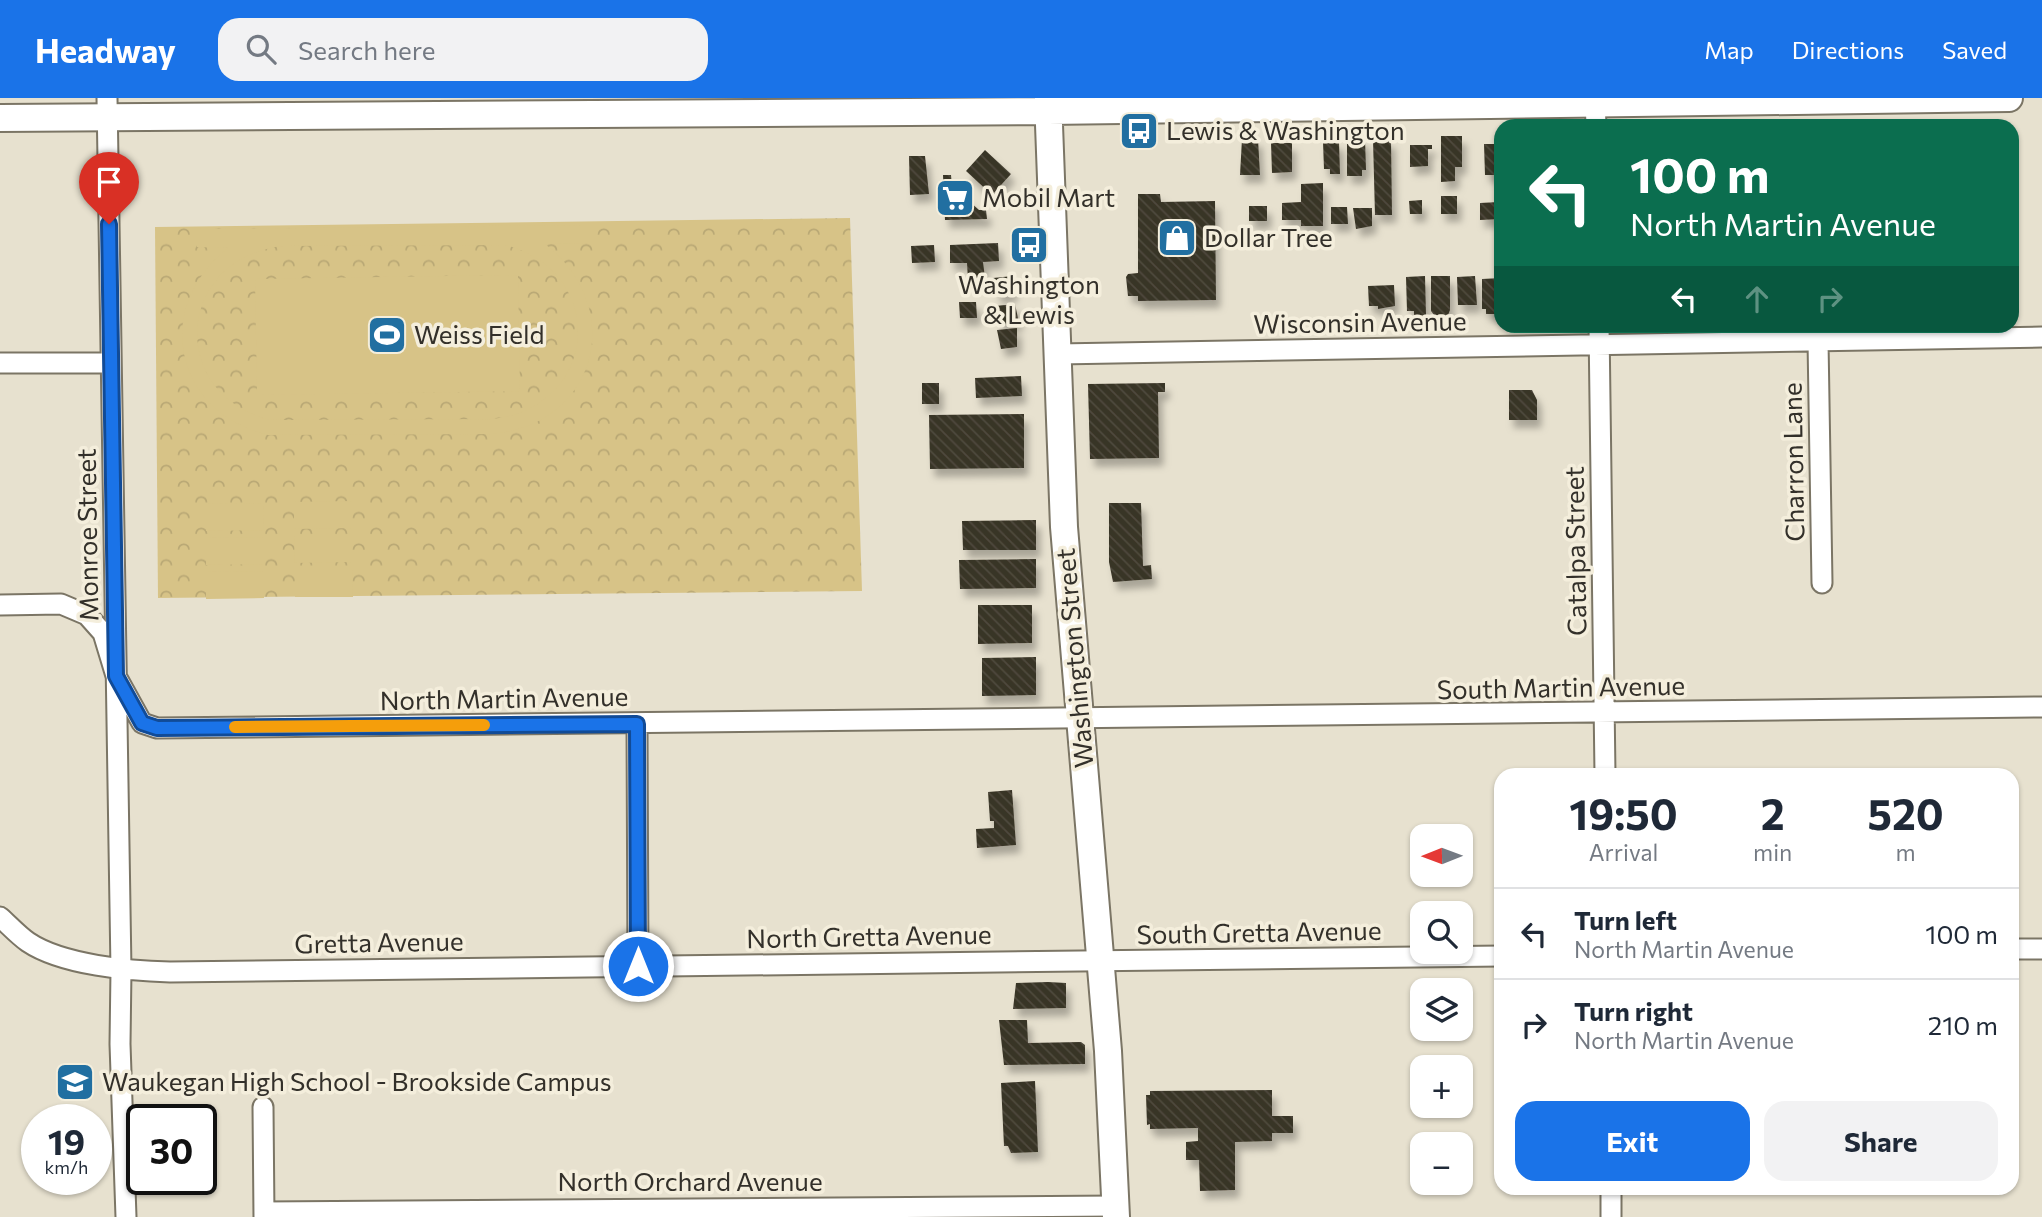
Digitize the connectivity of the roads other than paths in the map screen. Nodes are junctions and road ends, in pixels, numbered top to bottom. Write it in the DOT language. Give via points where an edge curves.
graph roads {
  1 [pos="2009,98"];
  2 [pos="1048,104"];
  3 [pos="340,107"];
  4 [pos="107,108"];
  5 [pos="1596,109"];
  6 [pos="0,118"];
  7 [pos="1599,335"];
  8 [pos="2042,337"];
  9 [pos="1818,341"];
  10 [pos="1058,354"];
  11 [pos="0,363"];
  12 [pos="111,363"];
  13 [pos="1822,583"];
  14 [pos="0,605"];
  15 [pos="116,676"];
  16 [pos="2042,707"];
  17 [pos="1604,714"];
  18 [pos="1080,720"];
  19 [pos="637,724"];
  20 [pos="1605,768"];
  21 [pos="0,917"];
  22 [pos="2019,949"];
  23 [pos="2042,949"];
  24 [pos="1494,956"];
  25 [pos="1101,961"];
  26 [pos="638,966"];
  27 [pos="121,970"];
  28 [pos="263,1107"];
  29 [pos="1611,1195"];
  30 [pos="1116,1212"];
  31 [pos="264,1214"];
  32 [pos="126,1217"];
  33 [pos="1611,1217"];
  1 -- 5 [label="main road"];
  2 -- 3 [label="main road"];
  2 -- 5 [label="main road"];
  2 -- 10 [label="main road, Washington Street"];
  3 -- 4 [label="main road"];
  4 -- 6 [label="main road"];
  4 -- 12 [label="street, Monroe Street"];
  7 -- 9 [label="street, Wisconsin Avenue"];
  7 -- 10 [label="street, Wisconsin Avenue"];
  7 -- 17 [label="street, Catalpa Street"];
  8 -- 9 [label="street, Wisconsin Avenue"];
  9 -- 13 [label="street, Charron Lane"];
  10 -- 18 [label="main road, Washington Street" via="1064,527"];
  11 -- 12 [label="street"];
  12 -- 15 [label="street, Monroe Street"];
  14 -- 15 [label="street, North Martin Avenue" via="61,604 86,615 103,633"];
  15 -- 19 [label="street, North Martin Avenue" via="142,723 157,728"];
  15 -- 27 [label="street, Monroe Street"];
  16 -- 17 [label="street, South Martin Avenue"];
  17 -- 18 [label="street, South Martin Avenue"];
  17 -- 20 [label="street, Catalpa Street"];
  18 -- 19 [label="street, North Martin Avenue"];
  18 -- 25 [label="main road, Washington Street"];
  19 -- 26 [label="street"];
  21 -- 27 [label="street, Gretta Avenue" via="30,943"];
  22 -- 23 [label="street"];
  24 -- 25 [label="street, South Gretta Avenue"];
  25 -- 26 [label="street, North Gretta Avenue"];
  25 -- 30 [label="main road, Washington Street"];
  26 -- 27 [label="street, Gretta Avenue"];
  27 -- 32 [label="street, Monroe Street"];
  28 -- 31 [label="street"];
  29 -- 33 [label="street"];
  30 -- 31 [label="street, North Orchard Avenue"];
}
